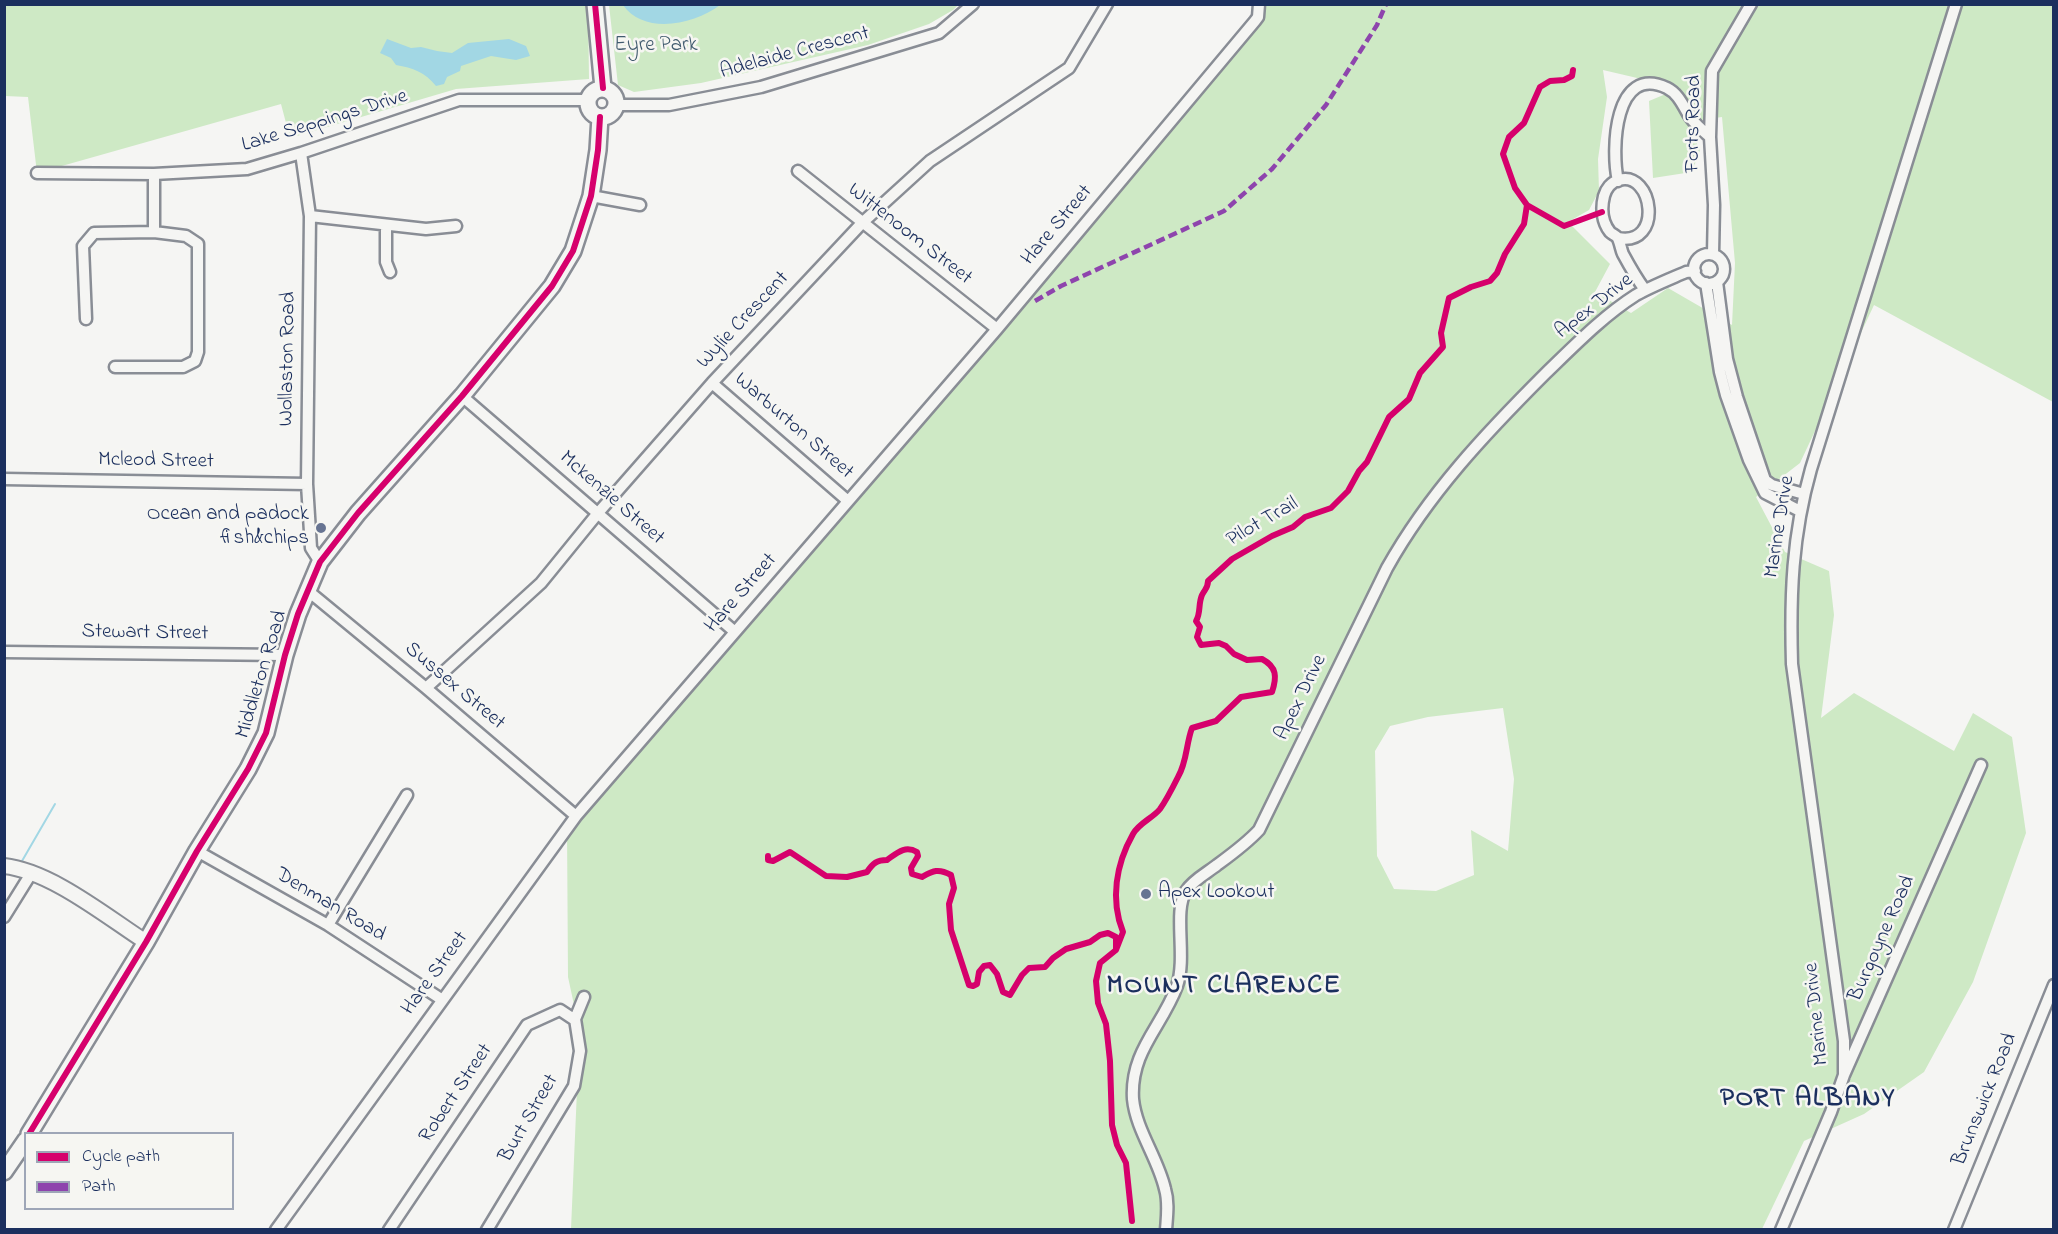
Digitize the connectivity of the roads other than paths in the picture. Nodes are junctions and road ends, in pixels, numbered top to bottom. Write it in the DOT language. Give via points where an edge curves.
graph roads {
  1 [pos="595,4"];
  2 [pos="973,4"];
  3 [pos="1107,4"];
  4 [pos="1259,4"];
  5 [pos="1751,4"];
  6 [pos="1956,4"];
  7 [pos="603,88"];
  8 [pos="587,100"];
  9 [pos="616,105"];
  10 [pos="600,117"];
  11 [pos="1710,137"];
  12 [pos="302,153"];
  13 [pos="798,171"];
  14 [pos="37,173"];
  15 [pos="154,174"];
  16 [pos="1618,181"];
  17 [pos="591,196"];
  18 [pos="640,205"];
  19 [pos="310,216"];
  20 [pos="862,223"];
  21 [pos="386,225"];
  22 [pos="456,226"];
  23 [pos="154,232"];
  24 [pos="1618,238"];
  25 [pos="1713,255"];
  26 [pos="1695,271"];
  27 [pos="390,272"];
  28 [pos="1711,282"];
  29 [pos="1645,290"];
  30 [pos="86,319"];
  31 [pos="997,329"];
  32 [pos="115,367"];
  33 [pos="712,383"];
  34 [pos="462,396"];
  35 [pos="4,479"];
  36 [pos="307,484"];
  37 [pos="1804,494"];
  38 [pos="848,501"];
  39 [pos="1800,511"];
  40 [pos="598,513"];
  41 [pos="320,562"];
  42 [pos="307,590"];
  43 [pos="735,632"];
  44 [pos="4,652"];
  45 [pos="285,655"];
  46 [pos="426,688"];
  47 [pos="1981,765"];
  48 [pos="407,795"];
  49 [pos="576,816"];
  50 [pos="197,850"];
  51 [pos="4,866"];
  52 [pos="32,872"];
  53 [pos="4,916"];
  54 [pos="328,925"];
  55 [pos="146,942"];
  56 [pos="2054,985"];
  57 [pos="584,997"];
  58 [pos="441,999"];
  59 [pos="575,1020"];
  60 [pos="1844,1075"];
  61 [pos="30,1132"];
  62 [pos="24,1143"];
  63 [pos="4,1172"];
  64 [pos="276,1230"];
  65 [pos="389,1230"];
  66 [pos="487,1230"];
  67 [pos="1166,1230"];
  68 [pos="1781,1230"];
  69 [pos="1954,1230"];
  1 -- 7 [label="main road"];
  2 -- 9 [label="street, Adelaide Crescent" via="939,33 761,87 669,105"];
  3 -- 20 [label="street, Wylie Crescent" via="1069,68 930,161"];
  4 -- 31 [label="street, Hare Street" via="1258,17"];
  5 -- 11 [label="street, Forts Road" via="1712,72"];
  6 -- 37 [label="street, Marine Drive"];
  7 -- 8 [label="main road" via="593,91"];
  7 -- 9 [label="main road" via="613,94"];
  8 -- 10 [label="main road" via="590,111"];
  8 -- 12 [label="street, Lake Seppings Drive" via="459,100"];
  9 -- 10 [label="main road" via="610,114"];
  10 -- 17 [label="main road, Middleton Road"];
  11 -- 16 [label="street" via="1669,89 1655,84 1639,86 1626,95 1616,128"];
  11 -- 25 [label="street, Forts Road"];
  12 -- 15 [label="street, Lake Seppings Drive" via="247,169"];
  12 -- 19 [label="street, Wollaston Road"];
  13 -- 20 [label="street, Wittenoom Street"];
  14 -- 15 [label="street, Lake Seppings Drive"];
  15 -- 23 [label="street"];
  16 -- 24 [label="street" via="1607,189 1602,207 1609,231"];
  16 -- 24 [label="street" via="1631,180 1639,185 1649,210 1641,233"];
  17 -- 18 [label="street"];
  17 -- 34 [label="main road, Middleton Road" via="573,251 552,286"];
  19 -- 21 [label="street"];
  19 -- 36 [label="street, Wollaston Road"];
  20 -- 31 [label="street, Wittenoom Street"];
  20 -- 33 [label="street, Wylie Crescent"];
  21 -- 22 [label="street" via="426,229"];
  21 -- 27 [label="street" via="386,262"];
  23 -- 30 [label="street" via="94,233 83,246"];
  23 -- 32 [label="street" via="186,236 198,244 198,352 195,361 183,367"];
  24 -- 29 [label="street" via="1629,266"];
  25 -- 26 [label="street" via="1699,258"];
  25 -- 28 [label="street" via="1724,267 1721,278"];
  26 -- 28 [label="street" via="1696,276"];
  26 -- 29 [label="street, Apex Drive"];
  28 -- 37 [label="street" via="1737,397 1765,480"];
  28 -- 39 [label="street" via="1720,372 1749,460 1765,493"];
  29 -- 67 [label="street, Apex Drive" via="1580,340 1504,415 1430,501 1387,568 1259,830 1193,884 1181,899 1182,958 1177,985 1140,1054 1133,1083 1137,1118 1166,1189"];
  31 -- 38 [label="street, Hare Street"];
  33 -- 38 [label="street, Warburton Street"];
  33 -- 40 [label="street, Wylie Crescent"];
  34 -- 40 [label="street, Mckenzie Street"];
  34 -- 41 [label="main road, Middleton Road"];
  35 -- 36 [label="street, Mcleod Street"];
  36 -- 41 [label="street, Wollaston Road" via="311,548"];
  37 -- 39 [label="street, Marine Drive"];
  38 -- 43 [label="street, Hare Street"];
  39 -- 60 [label="street, Marine Drive" via="1790,606 1792,664 1844,1041"];
  40 -- 43 [label="street, Mckenzie Street"];
  40 -- 46 [label="street, Wylie Crescent" via="541,583"];
  41 -- 42 [label="main road, Middleton Road"];
  42 -- 45 [label="main road, Middleton Road"];
  42 -- 46 [label="street, Sussex Street"];
  43 -- 49 [label="street, Hare Street"];
  44 -- 45 [label="street, Stewart Street"];
  45 -- 50 [label="main road, Middleton Road" via="266,733"];
  46 -- 49 [label="street, Sussex Street"];
  47 -- 60 [label="street, Burgoyne Road"];
  48 -- 54 [label="street"];
  49 -- 58 [label="street, Hare Street"];
  50 -- 54 [label="street, Denman Road"];
  50 -- 55 [label="main road, Middleton Road"];
  51 -- 52 [label="street"];
  52 -- 53 [label="street"];
  52 -- 55 [label="street"];
  54 -- 58 [label="street, Denman Road"];
  55 -- 61 [label="main road, Middleton Road"];
  56 -- 69 [label="street, Brunswick Road"];
  57 -- 59 [label="street"];
  58 -- 64 [label="street, Hare Street"];
  59 -- 65 [label="street, Robert Street" via="560,1010 528,1024"];
  59 -- 66 [label="street, Burt Street" via="580,1051 574,1086"];
  60 -- 68 [label="street, Burgoyne Road"];
  62 -- 63 [label="main road"];
}
